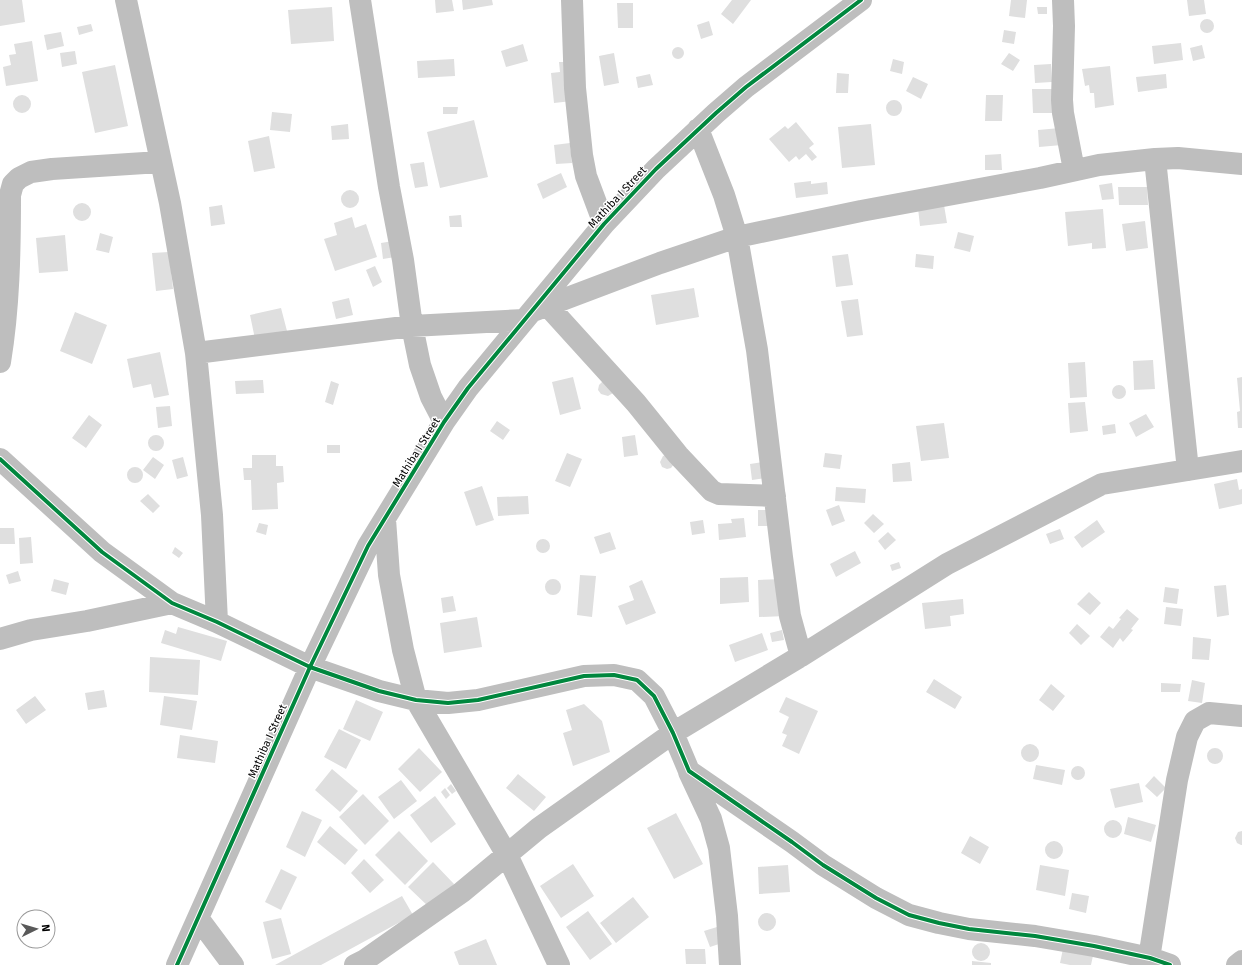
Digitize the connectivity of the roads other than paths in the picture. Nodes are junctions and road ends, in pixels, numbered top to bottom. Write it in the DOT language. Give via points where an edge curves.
graph roads {
  1 [pos="126,0"];
  2 [pos="360,0"];
  3 [pos="572,0"];
  4 [pos="861,0"];
  5 [pos="1063,0"];
  6 [pos="698,130"];
  7 [pos="1155,159"];
  8 [pos="160,162"];
  9 [pos="1242,164"];
  10 [pos="1074,170"];
  11 [pos="604,224"];
  12 [pos="737,237"];
  13 [pos="534,312"];
  14 [pos="412,326"];
  15 [pos="196,353"];
  16 [pos="0,362"];
  17 [pos="444,422"];
  18 [pos="0,459"];
  19 [pos="1242,461"];
  20 [pos="1188,470"];
  21 [pos="775,496"];
  22 [pos="384,519"];
  23 [pos="172,603"];
  24 [pos="217,622"];
  25 [pos="0,639"];
  26 [pos="801,656"];
  27 [pos="310,667"];
  28 [pos="416,700"];
  29 [pos="1242,716"];
  30 [pos="673,733"];
  31 [pos="689,771"];
  32 [pos="507,855"];
  33 [pos="198,918"];
  34 [pos="1242,961"];
  35 [pos="1156,963"];
  36 [pos="177,965"];
  37 [pos="233,965"];
  38 [pos="355,965"];
  39 [pos="559,965"];
  40 [pos="730,965"];
  41 [pos="1237,965"];
  1 -- 8 [label="street"];
  2 -- 14 [label="street"];
  3 -- 11 [label="street" via="575,88 582,155 586,176"];
  4 -- 6 [label="street, Mathiba I Street" via="746,88"];
  5 -- 10 [label="street" via="1062,100"];
  6 -- 11 [label="street, Mathiba I Street" via="656,169"];
  6 -- 12 [label="street" via="724,195"];
  7 -- 9 [label="street" via="1178,158"];
  7 -- 10 [label="street"];
  7 -- 20 [label="street"];
  8 -- 15 [label="street" via="170,203"];
  8 -- 16 [label="street" via="31,172 19,178 14,184 10,195 10,262"];
  10 -- 12 [label="street"];
  11 -- 13 [label="street, Mathiba I Street"];
  12 -- 13 [label="street" via="660,263"];
  12 -- 21 [label="street" via="757,350"];
  13 -- 14 [label="street"];
  13 -- 17 [label="street, Mathiba I Street" via="468,388"];
  13 -- 21 [label="street" via="636,403 678,455 712,491 719,494"];
  14 -- 15 [label="street"];
  14 -- 17 [label="street" via="420,365 431,397"];
  15 -- 24 [label="street" via="212,515"];
  17 -- 22 [label="street, Mathiba I Street"];
  18 -- 23 [label="street" via="102,552"];
  19 -- 20 [label="street"];
  20 -- 26 [label="street" via="1102,484 947,564"];
  21 -- 26 [label="street" via="790,616"];
  22 -- 27 [label="street, Mathiba I Street" via="368,546"];
  22 -- 28 [label="street" via="389,575 403,650"];
  23 -- 24 [label="street"];
  23 -- 25 [label="street" via="31,630"];
  24 -- 27 [label="street"];
  26 -- 30 [label="street"];
  27 -- 28 [label="street" via="379,691"];
  27 -- 33 [label="street, Mathiba I Street"];
  28 -- 30 [label="street" via="448,703 478,700 584,676 614,675 637,680 654,696"];
  28 -- 32 [label="street"];
  29 -- 35 [label="street" via="1209,713 1195,721 1187,737 1177,780"];
  30 -- 31 [label="street"];
  30 -- 32 [label="street" via="539,828"];
  31 -- 35 [label="street" via="823,865 876,898 909,914 969,929 1094,946"];
  31 -- 40 [label="street" via="711,819 719,848"];
  32 -- 38 [label="street" via="462,892"];
  32 -- 39 [label="street"];
  33 -- 36 [label="street, Mathiba I Street"];
  33 -- 37 [label="street"];
  34 -- 41 [label="street"];
}
